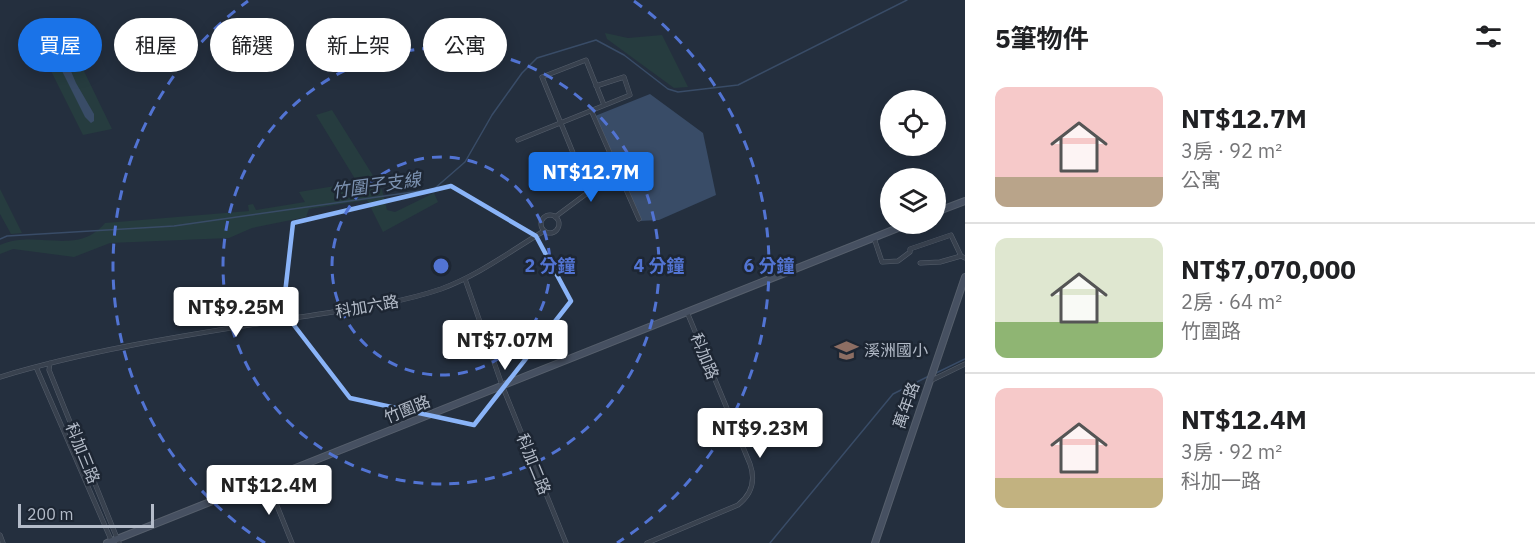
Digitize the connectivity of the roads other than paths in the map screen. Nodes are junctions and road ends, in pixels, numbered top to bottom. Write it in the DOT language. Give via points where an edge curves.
graph roads {
  1 [pos="596,86"];
  2 [pos="604,105"];
  3 [pos="591,110"];
  4 [pos="561,123"];
  5 [pos="519,140"];
  6 [pos="619,178"];
  7 [pos="589,192"];
  8 [pos="965,201"];
  9 [pos="946,208"];
  10 [pos="555,217"];
  11 [pos="639,219"];
  12 [pos="544,231"];
  13 [pos="881,234"];
  14 [pos="873,237"];
  15 [pos="963,257"];
  16 [pos="920,263"];
  17 [pos="965,277"];
  18 [pos="465,279"];
  19 [pos="687,312"];
  20 [pos="51,363"];
  21 [pos="965,364"];
  22 [pos="36,367"];
  23 [pos="0,377"];
  24 [pos="930,377"];
  25 [pos="502,385"];
  26 [pos="267,481"];
  27 [pos="0,535"];
  28 [pos="114,541"];
  29 [pos="3,543"];
  30 [pos="292,543"];
  31 [pos="566,543"];
  32 [pos="647,543"];
  33 [pos="875,543"];
  1 -- 2 [label="street"];
  1 -- 2 [label="street" via="624,77 630,95"];
  1 -- 4 [label="street" via="586,60 542,77"];
  2 -- 3 [label="street"];
  3 -- 4 [label="street"];
  3 -- 6 [label="street"];
  4 -- 5 [label="street"];
  4 -- 7 [label="street"];
  6 -- 7 [label="street"];
  6 -- 11 [label="street"];
  7 -- 10 [label="street"];
  8 -- 9 [label="street"];
  10 -- 12 [label="street" via="543,218"];
  10 -- 12 [label="street" via="559,225 556,231"];
  12 -- 18 [label="street, 科加六路"];
  13 -- 14 [label="street, 竹圍路"];
  14 -- 15 [label="street" via="882,262 898,261 910,249 951,235"];
  14 -- 19 [label="street, 竹圍路"];
  15 -- 16 [label="street"];
  17 -- 24 [label="street, 萬年路"];
  18 -- 20 [label="street, 科加六路" via="390,302 118,347"];
  18 -- 25 [label="street, 科加二路"];
  19 -- 25 [label="street, 竹圍路"];
  19 -- 32 [label="street, 科加路" via="750,464 753,483 738,505"];
  20 -- 22 [label="street, 科加六路"];
  20 -- 28 [label="street, 科加三路" via="49,370"];
  21 -- 24 [label="street"];
  22 -- 23 [label="street, 科加六路"];
  22 -- 28 [label="street, 科加三路"];
  24 -- 33 [label="street, 萬年路"];
  25 -- 26 [label="street, 竹圍路"];
  25 -- 31 [label="street, 科加二路"];
  26 -- 28 [label="street, 竹圍路"];
  26 -- 30 [label="street"];
  27 -- 29 [label="street"];
}
